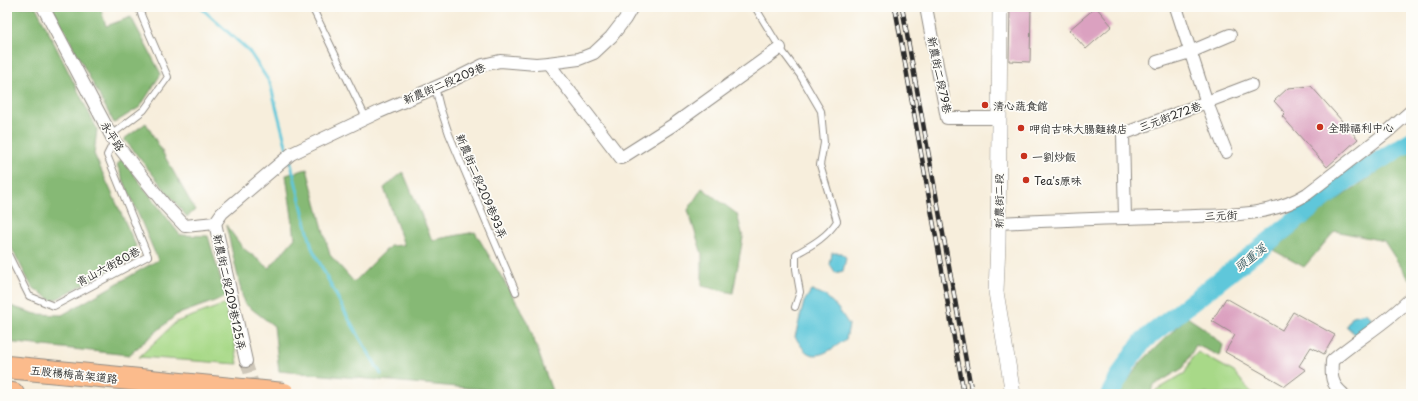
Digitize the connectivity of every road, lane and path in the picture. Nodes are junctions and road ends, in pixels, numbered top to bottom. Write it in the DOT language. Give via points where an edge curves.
graph roads {
  1 [pos="44,7"];
  2 [pos="139,7"];
  3 [pos="312,7"];
  4 [pos="632,7"];
  5 [pos="755,7"];
  6 [pos="926,7"];
  7 [pos="1000,7"];
  8 [pos="1176,7"];
  9 [pos="1230,35"];
  10 [pos="780,48"];
  11 [pos="1190,52"];
  12 [pos="1157,62"];
  13 [pos="548,63"];
  14 [pos="1251,85"];
  15 [pos="435,87"];
  16 [pos="1207,102"];
  17 [pos="1411,111"];
  18 [pos="366,118"];
  19 [pos="998,118"];
  20 [pos="112,138"];
  21 [pos="1226,152"];
  22 [pos="1125,218"];
  23 [pos="215,223"];
  24 [pos="998,223"];
  25 [pos="7,252"];
  26 [pos="516,292"];
  27 [pos="1411,298"];
  28 [pos="795,307"];
  29 [pos="246,361"];
  30 [pos="7,367"];
  31 [pos="7,393"];
  32 [pos="13,394"];
  33 [pos="284,394"];
  34 [pos="1013,394"];
  35 [pos="1343,394"];
  1 -- 20 [label="street, 永平路"];
  2 -- 20 [label="lane" via="168,77 144,110"];
  3 -- 18 [label="lane"];
  4 -- 13 [label="street, 新農街二段209巷" via="611,37 594,53 579,59"];
  5 -- 10 [label="lane"];
  6 -- 19 [label="street, 新農街二段79巷" via="947,118"];
  7 -- 19 [label="street, 新農街二段"];
  8 -- 11 [label="street"];
  9 -- 11 [label="street"];
  10 -- 13 [label="street" via="673,125 621,158"];
  10 -- 28 [label="lane" via="822,111 824,143 820,165 837,221 825,236 796,254 800,292"];
  11 -- 12 [label="street"];
  11 -- 16 [label="street"];
  13 -- 15 [label="street, 新農街二段209巷" via="500,61 483,65"];
  14 -- 16 [label="street, 三元街272巷"];
  15 -- 18 [label="street, 新農街二段209巷"];
  15 -- 26 [label="lane, 新農街二段209巷93弄" via="450,134"];
  16 -- 21 [label="street"];
  16 -- 22 [label="street, 三元街272巷" via="1123,134"];
  17 -- 22 [label="street, 三元街" via="1295,201 1274,209 1223,216"];
  18 -- 23 [label="street, 新農街二段209巷" via="287,158 222,213"];
  19 -- 24 [label="street, 新農街二段"];
  20 -- 23 [label="street, 永平路" via="185,226"];
  20 -- 25 [label="lane, 青山六街80巷" via="107,155 148,256 54,306 29,296"];
  22 -- 24 [label="street, 三元街"];
  23 -- 29 [label="street, 新農街二段209巷125弄"];
  24 -- 34 [label="street, 新農街二段" via="996,292"];
  27 -- 35 [label="street" via="1388,320 1332,361 1331,375 1336,388"];
  30 -- 33 [label="highway, 五股楊梅高架道路, bridge"];
  31 -- 32 [label="highway"];
}
